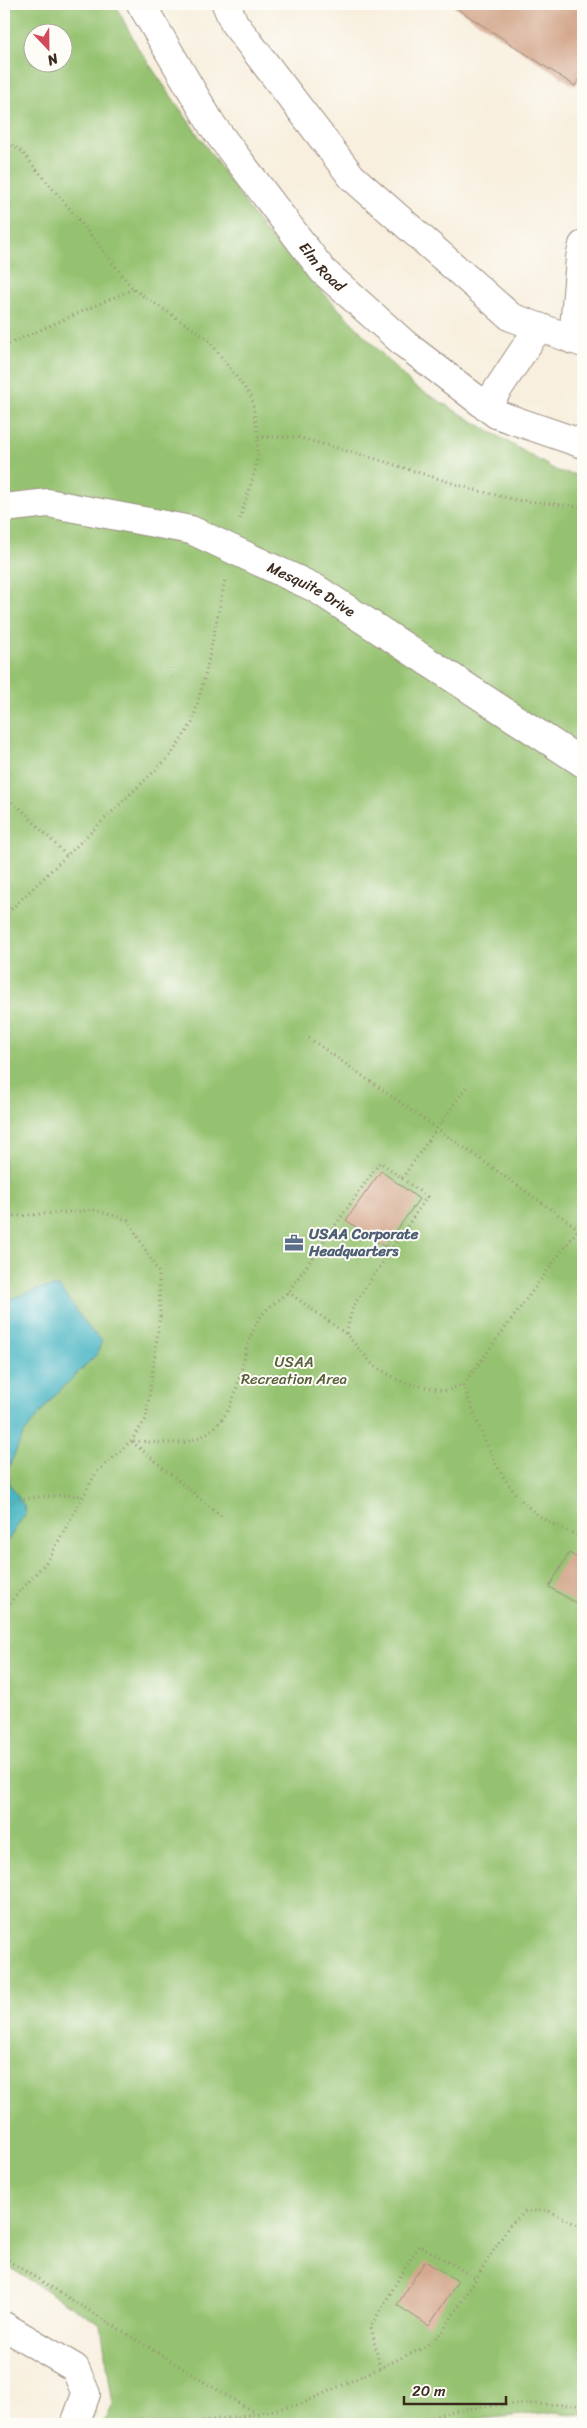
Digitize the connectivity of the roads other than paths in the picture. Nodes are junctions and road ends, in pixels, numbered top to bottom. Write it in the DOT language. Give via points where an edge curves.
graph roads {
  1 [pos="141,4"];
  2 [pos="226,4"];
  3 [pos="583,245"];
  4 [pos="538,327"];
  5 [pos="578,341"];
  6 [pos="486,407"];
  7 [pos="583,444"];
  8 [pos="4,508"];
  9 [pos="583,763"];
  10 [pos="4,2326"];
  11 [pos="75,2424"];
  1 -- 6 [label="street, Elm Road" via="212,125 323,271 406,346"];
  2 -- 4 [label="street" via="234,23 352,177 511,317"];
  3 -- 5 [label="street"];
  4 -- 5 [label="street"];
  4 -- 6 [label="street"];
  6 -- 7 [label="street, Elm Road" via="496,414"];
  8 -- 9 [label="street, Mesquite Drive" via="48,503 191,530 315,588"];
  10 -- 11 [label="street" via="75,2368 86,2394"];
}
